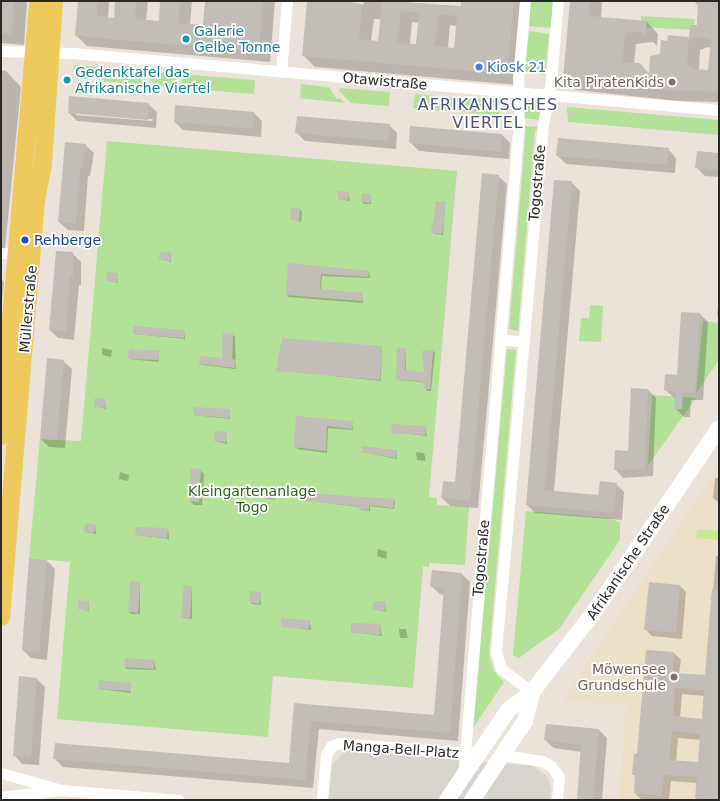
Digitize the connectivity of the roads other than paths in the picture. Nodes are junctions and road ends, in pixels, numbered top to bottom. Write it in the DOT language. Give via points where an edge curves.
graph roads {
  1 [pos="38,1"];
  2 [pos="54,1"];
  3 [pos="288,1"];
  4 [pos="525,1"];
  5 [pos="558,1"];
  6 [pos="1,51"];
  7 [pos="42,53"];
  8 [pos="281,72"];
  9 [pos="518,93"];
  10 [pos="549,95"];
  11 [pos="719,110"];
  12 [pos="9,253"];
  13 [pos="500,339"];
  14 [pos="523,342"];
  15 [pos="719,428"];
  16 [pos="1,430"];
  17 [pos="1,436"];
  18 [pos="1,617"];
  19 [pos="532,692"];
  20 [pos="471,753"];
  21 [pos="502,755"];
  22 [pos="1,773"];
  23 [pos="62,790"];
  24 [pos="1,797"];
  25 [pos="179,800"];
  26 [pos="322,800"];
  27 [pos="447,800"];
  28 [pos="472,800"];
  29 [pos="557,800"];
  1 -- 7 [label="main road, Müllerstraße"];
  2 -- 7 [label="main road, Müllerstraße"];
  3 -- 8 [label="street"];
  4 -- 9 [label="street, Togostraße"];
  5 -- 10 [label="street, Togostraße"];
  6 -- 7 [label="street, Otawistraße"];
  7 -- 8 [label="street, Otawistraße"];
  7 -- 12 [label="main road, Müllerstraße"];
  7 -- 18 [label="main road, Müllerstraße"];
  8 -- 9 [label="street, Otawistraße"];
  9 -- 10 [label="street, Otawistraße"];
  9 -- 13 [label="street, Togostraße" via="519,121"];
  10 -- 11 [label="street, Otawistraße"];
  10 -- 14 [label="street, Togostraße" via="543,124"];
  12 -- 16 [label="main road, Müllerstraße"];
  13 -- 14 [label="street"];
  13 -- 20 [label="street, Togostraße"];
  14 -- 19 [label="street, Togostraße" via="496,652 497,661 505,673"];
  15 -- 19 [label="street, Afrikanische Straße" via="594,612"];
  16 -- 17 [label="main road, Müllerstraße"];
  19 -- 20 [label="street, Afrikanische Straße" via="509,709"];
  19 -- 21 [label="street, Afrikanische Straße" via="525,721"];
  20 -- 21 [label="street"];
  20 -- 26 [label="street, Manga-Bell-Platz" via="339,743 331,746 326,755"];
  20 -- 27 [label="street, Afrikanische Straße" via="463,776"];
  21 -- 28 [label="street, Afrikanische Straße"];
  21 -- 29 [label="street" via="542,761 551,766 558,776"];
  22 -- 23 [label="street"];
  23 -- 24 [label="street"];
  23 -- 25 [label="street"];
}
